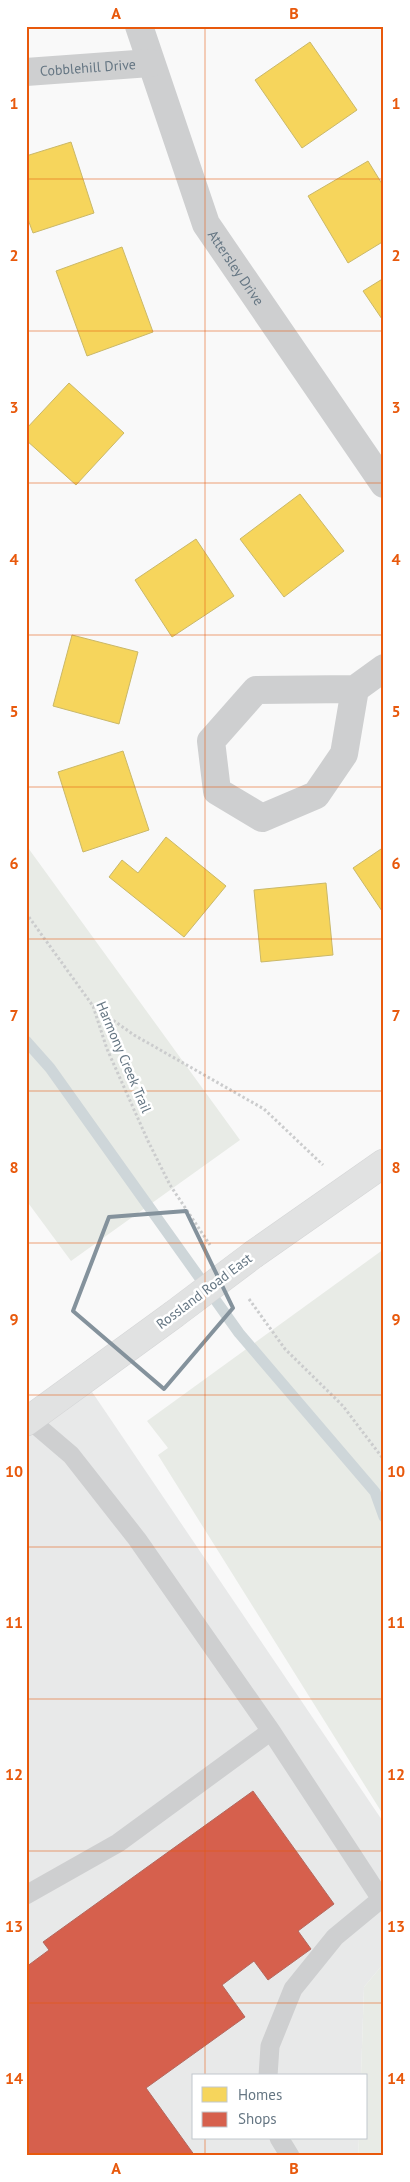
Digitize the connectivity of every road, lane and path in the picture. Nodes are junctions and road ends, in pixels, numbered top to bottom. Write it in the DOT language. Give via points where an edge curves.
graph roads {
  1 [pos="139,26"];
  2 [pos="150,63"];
  3 [pos="26,72"];
  4 [pos="384,484"];
  5 [pos="384,668"];
  6 [pos="355,689"];
  7 [pos="26,913"];
  8 [pos="93,1006"];
  9 [pos="384,1163"];
  10 [pos="348,1188"];
  11 [pos="189,1216"];
  12 [pos="285,1349"];
  13 [pos="27,1420"];
  14 [pos="384,1460"];
  15 [pos="272,1731"];
  16 [pos="26,1895"];
  17 [pos="268,2074"];
  18 [pos="281,2140"];
  19 [pos="290,2156"];
  1 -- 2 [label="street, Attersley Drive"];
  2 -- 3 [label="street, Cobblehill Drive"];
  2 -- 4 [label="street, Attersley Drive" via="206,224"];
  5 -- 6 [label="street"];
  6 -- 6 [label="street" via="344,754 316,795 262,818 217,791 211,741 256,690"];
  7 -- 8 [label="path, Harmony Creek Trail"];
  8 -- 10 [label="path" via="134,1035 264,1108"];
  8 -- 11 [label="path, Harmony Creek Trail" via="107,1049 148,1141"];
  9 -- 10 [label="main road, Rossland Road East"];
  10 -- 13 [label="main road, Rossland Road East, bridge"];
  12 -- 14 [label="path" via="343,1406"];
  13 -- 15 [label="lane" via="71,1456 130,1531"];
  15 -- 16 [label="lane" via="118,1843"];
  15 -- 17 [label="lane" via="382,1899 335,1937 293,1989 270,2046"];
  18 -- 19 [label="lane"];
}
